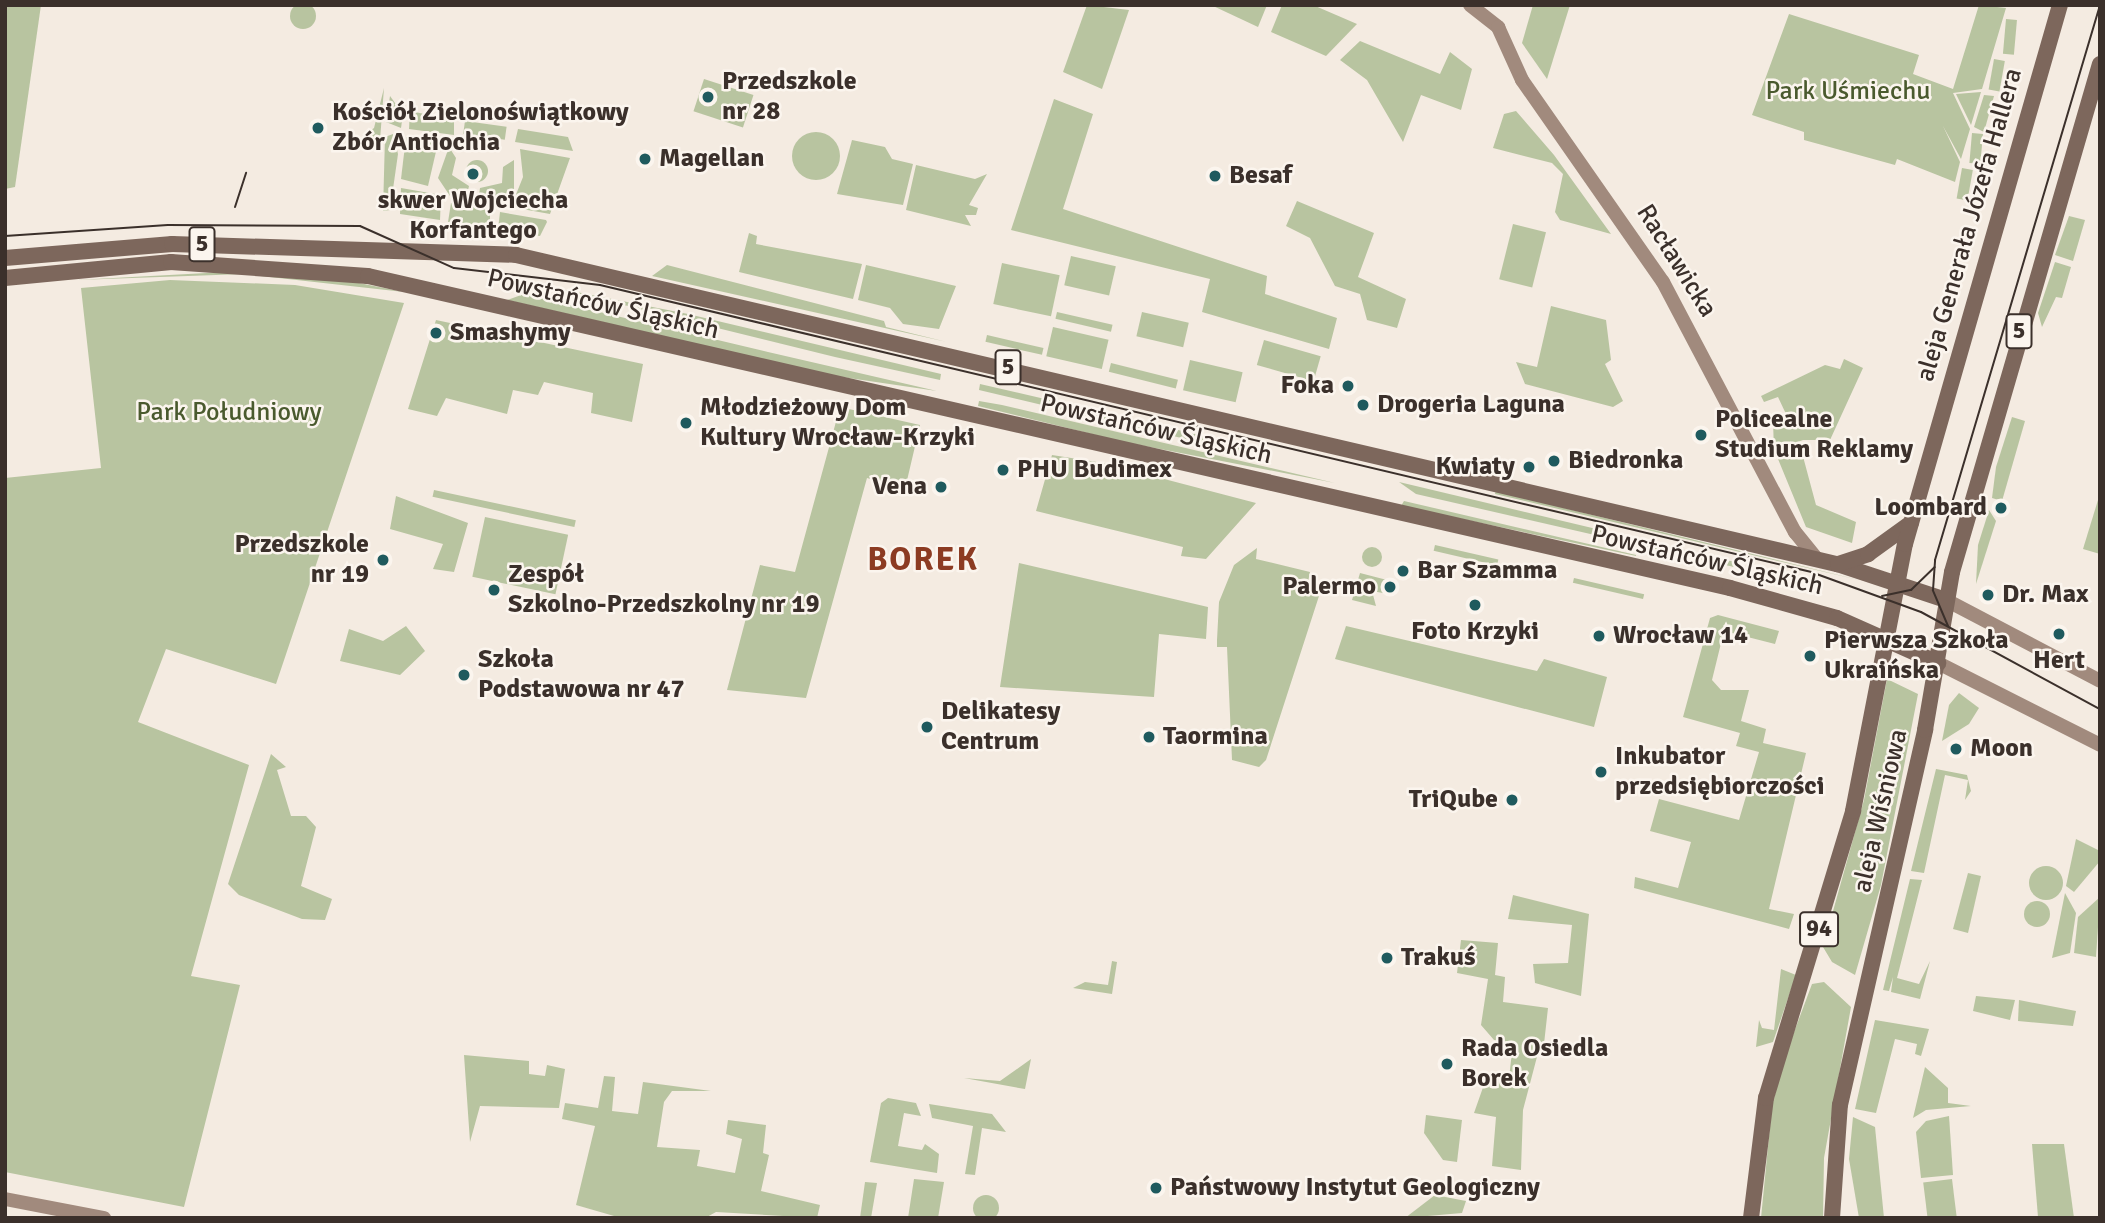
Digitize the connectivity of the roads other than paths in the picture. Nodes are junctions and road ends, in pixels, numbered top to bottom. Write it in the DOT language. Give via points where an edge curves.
graph roads {
  1 [pos="1470,5"];
  2 [pos="2060,5"];
  3 [pos="2100,64"];
  4 [pos="5,257"];
  5 [pos="5,278"];
  6 [pos="1911,523"];
  7 [pos="1818,560"];
  8 [pos="1837,564"];
  9 [pos="1896,581"];
  10 [pos="1946,600"];
  11 [pos="1884,638"];
  12 [pos="1938,663"];
  13 [pos="2100,681"];
  14 [pos="2100,745"];
  15 [pos="5,1199"];
  16 [pos="104,1218"];
  17 [pos="1751,1218"];
  18 [pos="1832,1218"];
  1 -- 7 [label="street, Racławicka" via="1498,27 1506,51 1676,303 1789,519"];
  2 -- 6 [label="main road, aleja Generała Józefa Hallera / 5"];
  3 -- 10 [label="main road, 5"];
  4 -- 7 [label="main road, Powstańców Śląskich / 5" via="172,244 516,255"];
  5 -- 11 [label="main road, Powstańców Śląskich / 5" via="171,262 368,276 1730,588 1810,609"];
  6 -- 8 [label="main road" via="1868,554"];
  6 -- 9 [label="main road, aleja Generała Józefa Hallera / 5"];
  7 -- 8 [label="main road, Powstańców Śląskich / 5"];
  8 -- 9 [label="main road, Powstańców Śląskich / 5"];
  9 -- 10 [label="main road, Powstańców Śląskich"];
  9 -- 11 [label="main road, 94"];
  10 -- 12 [label="main road, 5"];
  10 -- 13 [label="street, Powstańców Śląskich"];
  11 -- 12 [label="main road, Powstańców Śląskich / 5"];
  11 -- 17 [label="main road, aleja Wiśniowa / 94" via="1853,811 1766,1098"];
  12 -- 14 [label="street, Powstańców Śląskich"];
  12 -- 18 [label="main road, aleja Wiśniowa / 94" via="1840,1105"];
  15 -- 16 [label="street"];
}
